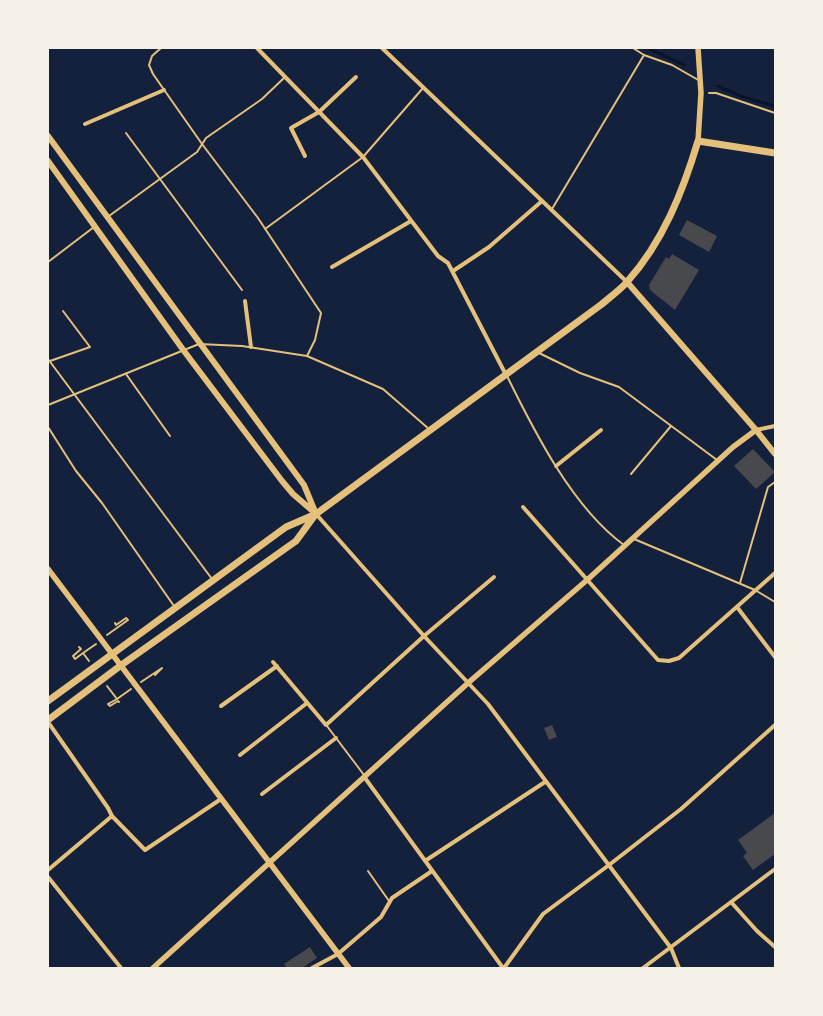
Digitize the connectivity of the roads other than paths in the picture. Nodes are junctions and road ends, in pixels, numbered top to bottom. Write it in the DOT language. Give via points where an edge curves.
graph roads {
  1 [pos="161,48"];
  2 [pos="257,48"];
  3 [pos="382,48"];
  4 [pos="633,48"];
  5 [pos="698,48"];
  6 [pos="644,55"];
  7 [pos="286,76"];
  8 [pos="356,77"];
  9 [pos="701,82"];
  10 [pos="424,88"];
  11 [pos="164,90"];
  12 [pos="319,112"];
  13 [pos="85,124"];
  14 [pos="126,133"];
  15 [pos="48,136"];
  16 [pos="698,141"];
  17 [pos="202,144"];
  18 [pos="775,153"];
  19 [pos="305,156"];
  20 [pos="363,157"];
  21 [pos="48,161"];
  22 [pos="160,178"];
  23 [pos="542,201"];
  24 [pos="551,210"];
  25 [pos="107,217"];
  26 [pos="411,221"];
  27 [pos="95,226"];
  28 [pos="265,229"];
  29 [pos="48,262"];
  30 [pos="332,266"];
  31 [pos="454,271"];
  32 [pos="627,282"];
  33 [pos="242,290"];
  34 [pos="245,300"];
  35 [pos="63,311"];
  36 [pos="199,344"];
  37 [pos="251,347"];
  38 [pos="184,351"];
  39 [pos="537,352"];
  40 [pos="308,356"];
  41 [pos="49,360"];
  42 [pos="126,374"];
  43 [pos="506,375"];
  44 [pos="74,394"];
  45 [pos="48,405"];
  46 [pos="671,426"];
  47 [pos="775,426"];
  48 [pos="48,427"];
  49 [pos="430,430"];
  50 [pos="601,430"];
  51 [pos="756,430"];
  52 [pos="170,436"];
  53 [pos="775,454"];
  54 [pos="718,460"];
  55 [pos="556,466"];
  56 [pos="631,474"];
  57 [pos="775,482"];
  58 [pos="523,507"];
  59 [pos="316,514"];
  60 [pos="632,539"];
  61 [pos="625,546"];
  62 [pos="48,569"];
  63 [pos="775,573"];
  64 [pos="494,577"];
  65 [pos="213,580"];
  66 [pos="587,580"];
  67 [pos="740,583"];
  68 [pos="755,590"];
  69 [pos="775,602"];
  70 [pos="175,607"];
  71 [pos="737,607"];
  72 [pos="424,636"];
  73 [pos="113,655"];
  74 [pos="775,657"];
  75 [pos="273,662"];
  76 [pos="120,666"];
  77 [pos="277,666"];
  78 [pos="468,683"];
  79 [pos="48,701"];
  80 [pos="308,703"];
  81 [pos="221,706"];
  82 [pos="48,721"];
  83 [pos="326,725"];
  84 [pos="775,725"];
  85 [pos="336,738"];
  86 [pos="240,755"];
  87 [pos="366,778"];
  88 [pos="545,782"];
  89 [pos="262,794"];
  90 [pos="222,799"];
  91 [pos="112,816"];
  92 [pos="426,861"];
  93 [pos="270,863"];
  94 [pos="609,865"];
  95 [pos="775,869"];
  96 [pos="48,870"];
  97 [pos="368,871"];
  98 [pos="432,871"];
  99 [pos="48,877"];
  100 [pos="390,902"];
  101 [pos="731,902"];
  102 [pos="775,947"];
  103 [pos="671,948"];
  104 [pos="338,954"];
  105 [pos="120,968"];
  106 [pos="153,968"];
  107 [pos="312,968"];
  108 [pos="349,968"];
  109 [pos="503,968"];
  110 [pos="643,968"];
  111 [pos="679,968"];
  1 -- 11 [label="lane" via="152,56 149,65"];
  2 -- 7 [label="street"];
  3 -- 10 [label="street"];
  4 -- 6 [label="lane"];
  5 -- 9 [label="street"];
  6 -- 9 [label="lane" via="672,65"];
  6 -- 24 [label="lane"];
  7 -- 12 [label="street"];
  7 -- 17 [label="lane" via="262,99 206,138"];
  8 -- 12 [label="street"];
  9 -- 16 [label="street"];
  10 -- 20 [label="lane"];
  10 -- 23 [label="street"];
  11 -- 13 [label="street"];
  11 -- 17 [label="lane"];
  12 -- 19 [label="street" via="291,128"];
  12 -- 20 [label="street"];
  14 -- 22 [label="lane"];
  15 -- 25 [label="main road"];
  16 -- 18 [label="main road"];
  16 -- 32 [label="main road" via="672,213"];
  17 -- 22 [label="lane" via="197,152"];
  17 -- 28 [label="lane"];
  20 -- 26 [label="street"];
  20 -- 28 [label="lane"];
  21 -- 27 [label="main road"];
  22 -- 25 [label="lane"];
  22 -- 33 [label="lane"];
  23 -- 24 [label="street"];
  23 -- 31 [label="street" via="489,246"];
  24 -- 32 [label="street"];
  25 -- 36 [label="main road"];
  26 -- 30 [label="street"];
  26 -- 31 [label="street" via="438,256"];
  27 -- 29 [label="lane"];
  27 -- 38 [label="main road"];
  28 -- 40 [label="lane" via="321,313 315,340"];
  31 -- 43 [label="street"];
  32 -- 39 [label="main road" via="602,304"];
  32 -- 51 [label="main road"];
  34 -- 37 [label="street"];
  35 -- 41 [label="lane" via="90,347"];
  36 -- 37 [label="lane"];
  36 -- 38 [label="lane"];
  36 -- 59 [label="main road" via="304,485"];
  37 -- 40 [label="lane"];
  38 -- 42 [label="lane"];
  38 -- 59 [label="main road" via="282,481"];
  39 -- 43 [label="main road"];
  39 -- 46 [label="lane" via="580,373 619,387"];
  40 -- 49 [label="lane" via="383,389"];
  41 -- 44 [label="lane"];
  42 -- 44 [label="lane"];
  42 -- 52 [label="lane"];
  43 -- 49 [label="main road"];
  43 -- 55 [label="lane"];
  44 -- 45 [label="lane"];
  44 -- 65 [label="lane"];
  46 -- 54 [label="lane"];
  46 -- 56 [label="lane"];
  47 -- 51 [label="street"];
  48 -- 70 [label="lane"];
  49 -- 59 [label="main road"];
  50 -- 55 [label="street"];
  51 -- 53 [label="main road"];
  51 -- 54 [label="street"];
  54 -- 60 [label="street"];
  55 -- 61 [label="lane" via="606,532"];
  57 -- 67 [label="lane" via="768,487"];
  58 -- 66 [label="street"];
  59 -- 65 [label="main road" via="286,527"];
  59 -- 72 [label="street"];
  59 -- 76 [label="main road" via="296,541"];
  60 -- 61 [label="street"];
  60 -- 67 [label="lane"];
  61 -- 66 [label="street"];
  62 -- 73 [label="street"];
  63 -- 68 [label="street"];
  64 -- 72 [label="street"];
  65 -- 70 [label="main road"];
  66 -- 71 [label="street" via="658,660 669,661 679,658"];
  66 -- 78 [label="street"];
  67 -- 68 [label="lane"];
  68 -- 69 [label="lane"];
  68 -- 71 [label="street"];
  70 -- 73 [label="main road"];
  71 -- 74 [label="street"];
  72 -- 78 [label="street"];
  72 -- 83 [label="street"];
  73 -- 76 [label="street"];
  73 -- 79 [label="main road"];
  75 -- 77 [label="street"];
  76 -- 82 [label="main road"];
  76 -- 90 [label="street"];
  77 -- 80 [label="street"];
  77 -- 81 [label="street"];
  78 -- 87 [label="street"];
  78 -- 88 [label="street" via="488,704"];
  80 -- 83 [label="street"];
  80 -- 86 [label="street"];
  82 -- 91 [label="street"];
  83 -- 85 [label="lane"];
  84 -- 94 [label="street" via="681,809"];
  85 -- 87 [label="lane"];
  85 -- 89 [label="street"];
  87 -- 92 [label="street"];
  87 -- 93 [label="street"];
  88 -- 92 [label="street"];
  88 -- 94 [label="street"];
  90 -- 91 [label="street" via="146,850"];
  90 -- 93 [label="street"];
  91 -- 96 [label="street"];
  92 -- 98 [label="street"];
  93 -- 104 [label="street"];
  93 -- 106 [label="street"];
  94 -- 103 [label="street"];
  94 -- 109 [label="street" via="543,914"];
  95 -- 101 [label="street"];
  97 -- 100 [label="lane"];
  98 -- 100 [label="street" via="392,898"];
  98 -- 109 [label="street"];
  99 -- 105 [label="street"];
  100 -- 104 [label="street" via="381,917"];
  101 -- 102 [label="street"];
  101 -- 103 [label="street"];
  103 -- 110 [label="street"];
  103 -- 111 [label="street"];
  104 -- 107 [label="street"];
  104 -- 108 [label="street"];
}
